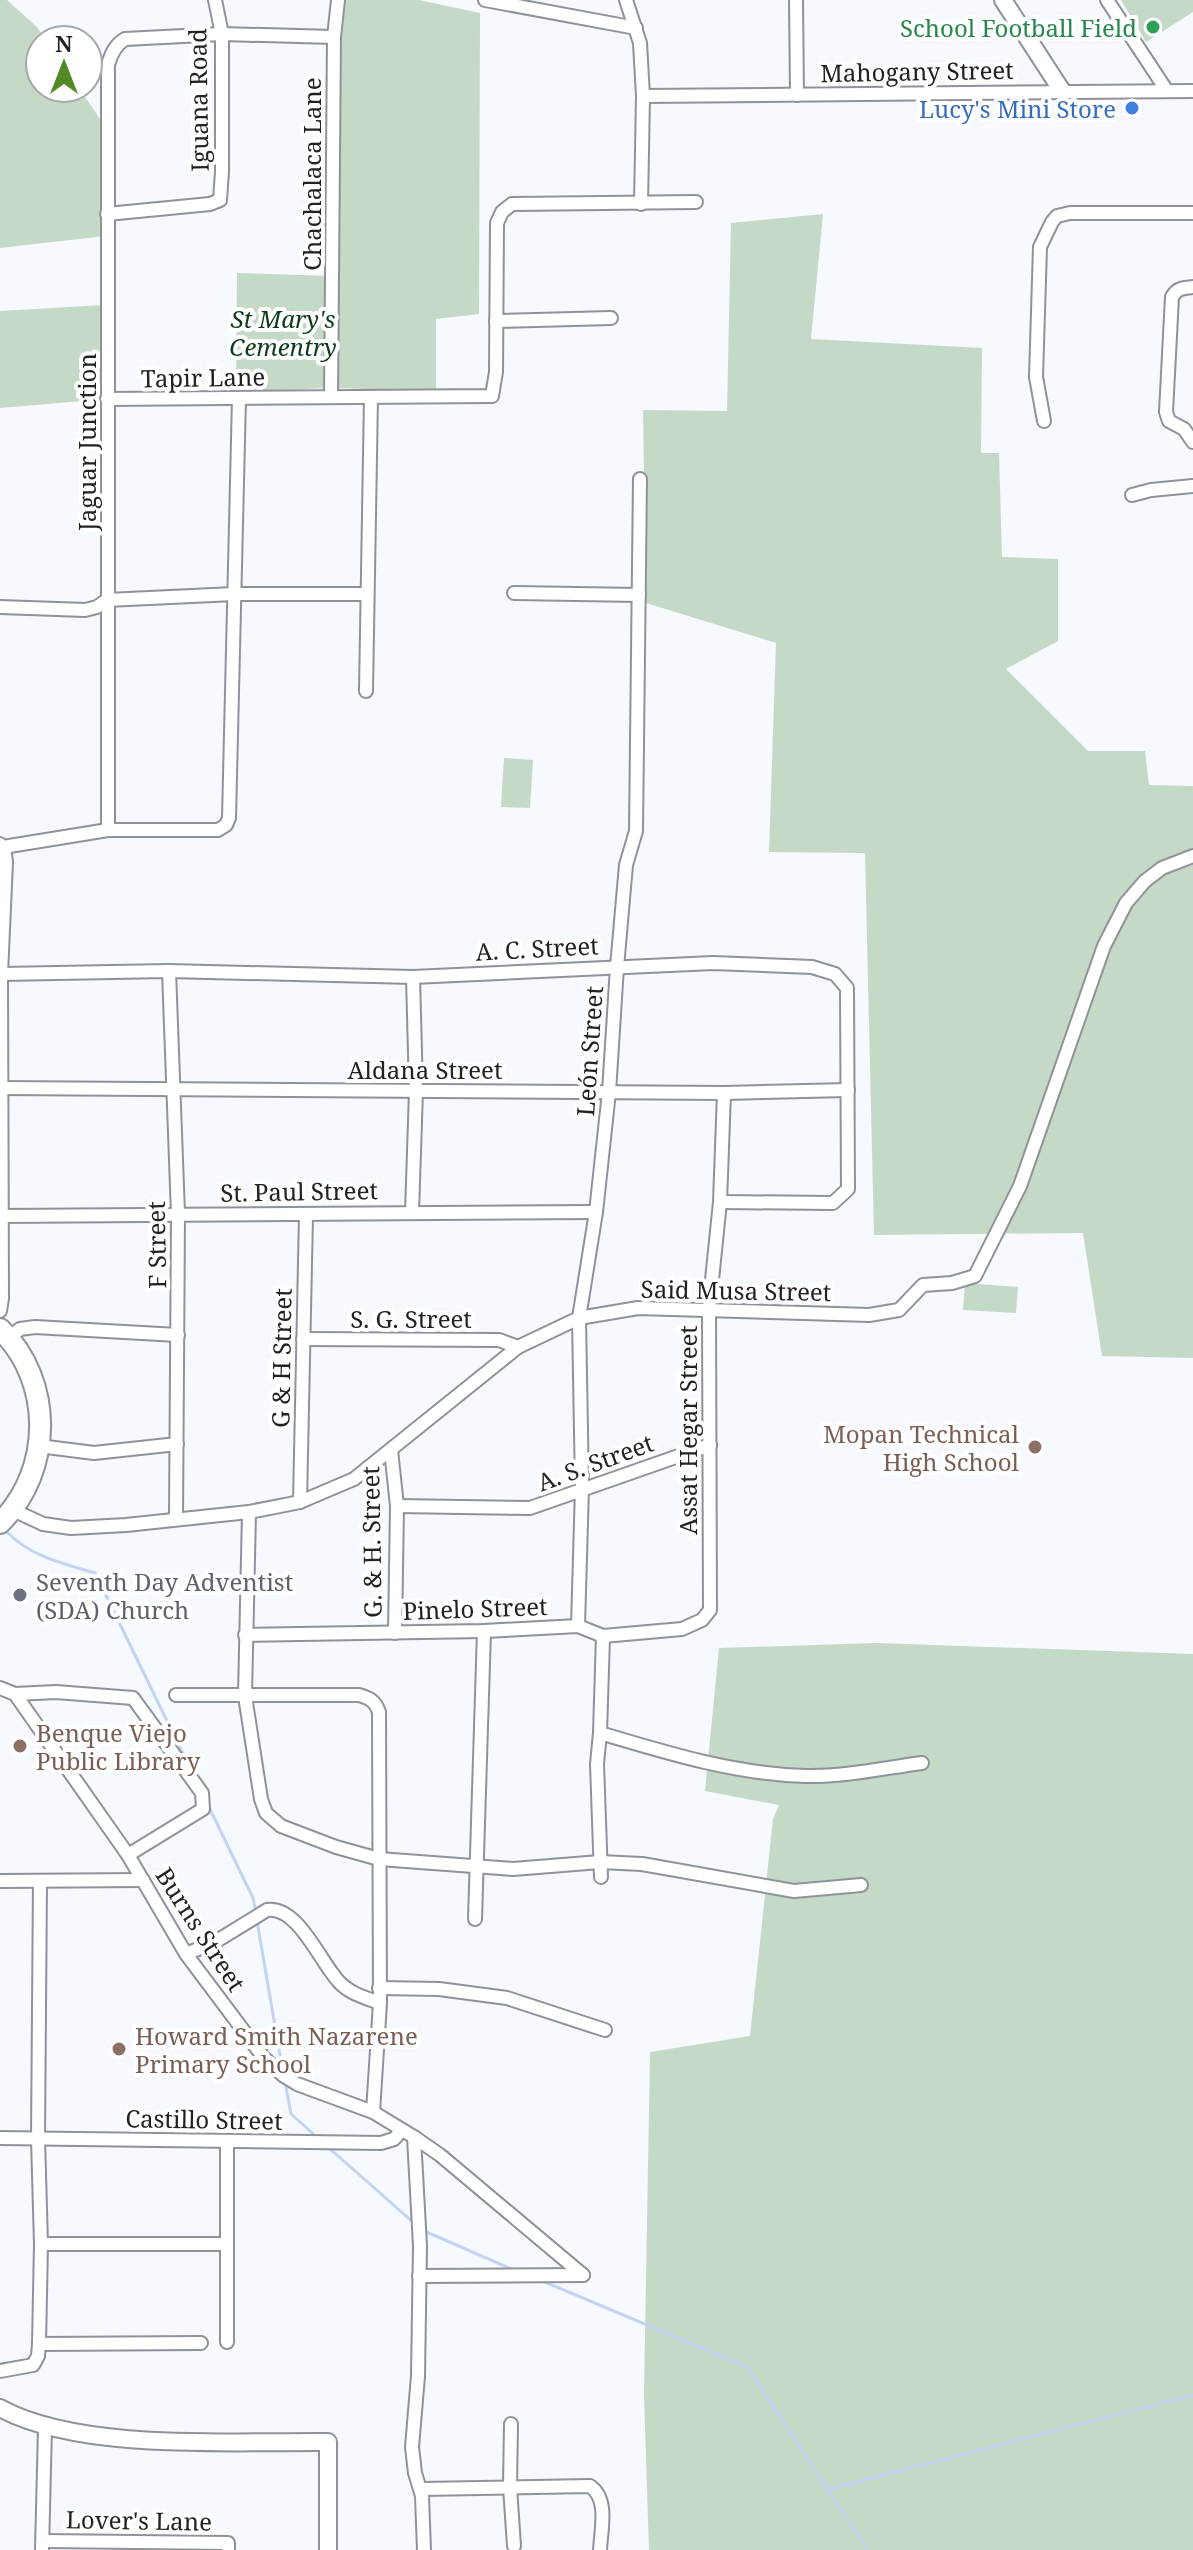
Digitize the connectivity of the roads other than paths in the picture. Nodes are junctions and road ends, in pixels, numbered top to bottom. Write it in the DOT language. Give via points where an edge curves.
graph roads {
  1 [pos="215,0"];
  2 [pos="338,0"];
  3 [pos="485,0"];
  4 [pos="626,0"];
  5 [pos="796,0"];
  6 [pos="1003,0"];
  7 [pos="1107,0"];
  8 [pos="502,2"];
  9 [pos="636,28"];
  10 [pos="222,34"];
  11 [pos="334,37"];
  12 [pos="1062,91"];
  13 [pos="1167,91"];
  14 [pos="1193,91"];
  15 [pos="797,95"];
  16 [pos="643,96"];
  17 [pos="696,202"];
  18 [pos="641,204"];
  19 [pos="1193,213"];
  20 [pos="107,214"];
  21 [pos="1193,287"];
  22 [pos="611,318"];
  23 [pos="496,321"];
  24 [pos="331,397"];
  25 [pos="371,397"];
  26 [pos="239,398"];
  27 [pos="107,399"];
  28 [pos="1044,421"];
  29 [pos="1193,442"];
  30 [pos="640,479"];
  31 [pos="1193,486"];
  32 [pos="1132,495"];
  33 [pos="514,593"];
  34 [pos="234,594"];
  35 [pos="366,594"];
  36 [pos="639,595"];
  37 [pos="107,600"];
  38 [pos="0,607"];
  39 [pos="366,691"];
  40 [pos="108,830"];
  41 [pos="1,846"];
  42 [pos="1193,856"];
  43 [pos="617,967"];
  44 [pos="169,971"];
  45 [pos="1,974"];
  46 [pos="413,977"];
  47 [pos="1,1088"];
  48 [pos="848,1090"];
  49 [pos="174,1091"];
  50 [pos="416,1091"];
  51 [pos="609,1092"];
  52 [pos="724,1093"];
  53 [pos="720,1202"];
  54 [pos="412,1212"];
  55 [pos="596,1212"];
  56 [pos="178,1214"];
  57 [pos="306,1215"];
  58 [pos="2,1216"];
  59 [pos="709,1309"];
  60 [pos="0,1311"];
  61 [pos="579,1318"];
  62 [pos="5,1333"];
  63 [pos="178,1335"];
  64 [pos="303,1339"];
  65 [pos="518,1347"];
  66 [pos="177,1444"];
  67 [pos="710,1445"];
  68 [pos="39,1446"];
  69 [pos="391,1450"];
  70 [pos="582,1488"];
  71 [pos="300,1502"];
  72 [pos="397,1506"];
  73 [pos="249,1512"];
  74 [pos="7,1516"];
  75 [pos="176,1518"];
  76 [pos="702,1620"];
  77 [pos="578,1626"];
  78 [pos="484,1631"];
  79 [pos="395,1633"];
  80 [pos="245,1635"];
  81 [pos="603,1636"];
  82 [pos="0,1688"];
  83 [pos="15,1694"];
  84 [pos="176,1695"];
  85 [pos="245,1696"];
  86 [pos="600,1733"];
  87 [pos="922,1763"];
  88 [pos="128,1855"];
  89 [pos="379,1859"];
  90 [pos="600,1862"];
  91 [pos="477,1865"];
  92 [pos="601,1877"];
  93 [pos="143,1880"];
  94 [pos="0,1881"];
  95 [pos="40,1881"];
  96 [pos="861,1885"];
  97 [pos="475,1919"];
  98 [pos="186,1954"];
  99 [pos="379,1988"];
  100 [pos="380,2003"];
  101 [pos="605,2030"];
  102 [pos="373,2112"];
  103 [pos="402,2130"];
  104 [pos="414,2137"];
  105 [pos="0,2138"];
  106 [pos="38,2139"];
  107 [pos="227,2141"];
  108 [pos="41,2244"];
  109 [pos="226,2244"];
  110 [pos="419,2276"];
  111 [pos="227,2342"];
  112 [pos="201,2343"];
  113 [pos="39,2344"];
  114 [pos="0,2371"];
  115 [pos="0,2408"];
  116 [pos="511,2424"];
  117 [pos="45,2427"];
  118 [pos="510,2487"];
  119 [pos="421,2489"];
  120 [pos="42,2546"];
  121 [pos="514,2546"];
  122 [pos="228,2550"];
  123 [pos="328,2550"];
  124 [pos="424,2550"];
  125 [pos="600,2550"];
  1 -- 10 [label="street, Iguana Road"];
  2 -- 11 [label="street, Chachalaca Lane"];
  3 -- 8 [label="street"];
  4 -- 9 [label="street"];
  5 -- 15 [label="street"];
  6 -- 12 [label="street"];
  7 -- 13 [label="street"];
  8 -- 9 [label="street"];
  9 -- 16 [label="street"];
  10 -- 11 [label="street"];
  10 -- 20 [label="street, Jaguar Junction" via="118,43 106,78"];
  10 -- 20 [label="street, Iguana Road" via="220,200"];
  11 -- 24 [label="street, Chachalaca Lane"];
  12 -- 13 [label="street, Mahogany Street"];
  12 -- 15 [label="street, Mahogany Street"];
  13 -- 14 [label="street, Mahogany Street"];
  15 -- 16 [label="street, Mahogany Street"];
  16 -- 18 [label="street"];
  17 -- 18 [label="street"];
  18 -- 23 [label="street" via="512,204 502,212 497,223"];
  19 -- 28 [label="street" via="1070,213 1052,222 1040,247 1036,377"];
  20 -- 27 [label="street, Jaguar Junction"];
  21 -- 29 [label="street" via="1175,291 1172,297 1166,412"];
  22 -- 23 [label="street"];
  23 -- 25 [label="street, Tapir Lane" via="492,396"];
  24 -- 25 [label="street, Tapir Lane"];
  24 -- 26 [label="street, Tapir Lane"];
  25 -- 35 [label="street"];
  26 -- 27 [label="street, Tapir Lane"];
  26 -- 34 [label="street"];
  27 -- 37 [label="street, Jaguar Junction"];
  30 -- 36 [label="street, León Street"];
  31 -- 32 [label="street"];
  33 -- 36 [label="street"];
  34 -- 35 [label="street"];
  34 -- 37 [label="street"];
  34 -- 40 [label="street" via="226,825 218,830"];
  35 -- 39 [label="street"];
  36 -- 43 [label="street, León Street" via="636,831 626,865"];
  37 -- 38 [label="street" via="85,610"];
  37 -- 40 [label="street, Jaguar Junction"];
  40 -- 41 [label="street"];
  41 -- 45 [label="street" via="6,862"];
  42 -- 59 [label="street, Said Musa Street" via="1162,868 1126,903 1104,946 1020,1186 975,1276 923,1285 899,1310 869,1315"];
  43 -- 46 [label="street, A. C. Street"];
  43 -- 48 [label="street, A. C. Street" via="713,963 812,967 835,974 847,988"];
  43 -- 51 [label="street, León Street"];
  44 -- 45 [label="street, A. C. Street"];
  44 -- 46 [label="street, A. C. Street"];
  44 -- 49 [label="street, F Street"];
  45 -- 47 [label="street"];
  46 -- 50 [label="street"];
  47 -- 49 [label="street, Aldana Street"];
  47 -- 58 [label="street"];
  48 -- 52 [label="street, Aldana Street"];
  48 -- 53 [label="street, A. C. Street" via="848,1189 833,1203"];
  49 -- 50 [label="street, Aldana Street"];
  49 -- 56 [label="street, F Street"];
  50 -- 51 [label="street, Aldana Street"];
  50 -- 54 [label="street"];
  51 -- 52 [label="street, Aldana Street"];
  51 -- 55 [label="street, León Street"];
  52 -- 53 [label="street, Assat Hegar Street"];
  53 -- 59 [label="street, Assat Hegar Street"];
  54 -- 55 [label="street, St. Paul Street"];
  54 -- 57 [label="street, St. Paul Street"];
  55 -- 61 [label="street, León Street"];
  56 -- 57 [label="street, St. Paul Street"];
  56 -- 58 [label="street, St. Paul Street"];
  56 -- 63 [label="street, F Street"];
  57 -- 64 [label="street, G & H Street"];
  58 -- 60 [label="street"];
  59 -- 61 [label="street, Said Musa Street" via="638,1308"];
  59 -- 67 [label="street, Assat Hegar Street"];
  61 -- 65 [label="street, Said Musa Street"];
  61 -- 70 [label="street, León Street"];
  62 -- 63 [label="street" via="35,1327"];
  62 -- 68 [label="highway" via="23,1354 34,1382"];
  63 -- 66 [label="street, F Street"];
  64 -- 65 [label="street, S. G. Street" via="499,1340"];
  64 -- 71 [label="street, G & H Street"];
  65 -- 69 [label="street, Said Musa Street"];
  66 -- 68 [label="street" via="94,1453"];
  66 -- 75 [label="street, F Street"];
  67 -- 70 [label="street, A. S. Street"];
  67 -- 76 [label="street, Assat Hegar Street" via="710,1610"];
  68 -- 74 [label="highway" via="27,1487"];
  69 -- 71 [label="street, Said Musa Street" via="354,1479"];
  69 -- 72 [label="street, G. & H. Street"];
  70 -- 72 [label="street, A. S. Street" via="530,1508"];
  70 -- 77 [label="street, León Street"];
  71 -- 73 [label="street, Said Musa Street"];
  72 -- 79 [label="street, G. & H. Street"];
  73 -- 75 [label="street, Said Musa Street"];
  73 -- 80 [label="street"];
  74 -- 75 [label="street, Said Musa Street" via="71,1528"];
  76 -- 81 [label="street, Pinelo Street" via="682,1629"];
  77 -- 78 [label="street, Pinelo Street"];
  77 -- 81 [label="street, Pinelo Street"];
  78 -- 79 [label="street, Pinelo Street"];
  78 -- 91 [label="street"];
  79 -- 80 [label="street, Pinelo Street"];
  80 -- 85 [label="street"];
  81 -- 86 [label="street"];
  82 -- 83 [label="street"];
  83 -- 88 [label="street, Burns Street"];
  83 -- 88 [label="street" via="133,1698 202,1793 203,1809"];
  84 -- 85 [label="street"];
  85 -- 89 [label="street" via="261,1799 271,1820"];
  85 -- 89 [label="street" via="359,1695 376,1704"];
  86 -- 87 [label="street" via="740,1769 806,1776"];
  86 -- 90 [label="street"];
  88 -- 93 [label="street, Burns Street"];
  89 -- 91 [label="street"];
  89 -- 99 [label="street"];
  90 -- 91 [label="street" via="513,1869"];
  90 -- 92 [label="street"];
  90 -- 96 [label="street" via="642,1864 794,1891"];
  91 -- 97 [label="street"];
  93 -- 95 [label="street"];
  93 -- 98 [label="street, Burns Street"];
  94 -- 95 [label="street"];
  95 -- 106 [label="street"];
  98 -- 100 [label="street" via="276,1909 313,1944 338,1981"];
  98 -- 102 [label="street, Burns Street" via="253,2044 284,2076"];
  99 -- 100 [label="street"];
  99 -- 101 [label="street" via="507,1998"];
  100 -- 102 [label="street"];
  102 -- 103 [label="street, Burns Street"];
  103 -- 104 [label="street, Burns Street"];
  103 -- 107 [label="street, Castillo Street" via="381,2143"];
  104 -- 110 [label="street"];
  104 -- 110 [label="street, Burns Street" via="583,2275"];
  105 -- 106 [label="street, Castillo Street"];
  106 -- 107 [label="street, Castillo Street"];
  106 -- 108 [label="street"];
  107 -- 109 [label="street"];
  108 -- 109 [label="street"];
  108 -- 113 [label="street"];
  109 -- 111 [label="street"];
  110 -- 119 [label="street" via="412,2447"];
  112 -- 113 [label="street"];
  113 -- 114 [label="street" via="33,2365"];
  115 -- 117 [label="street"];
  116 -- 118 [label="street"];
  117 -- 120 [label="street"];
  117 -- 123 [label="street" via="163,2440 328,2442"];
  118 -- 119 [label="street"];
  118 -- 121 [label="street"];
  118 -- 125 [label="street" via="594,2488 602,2500"];
  119 -- 124 [label="street"];
  120 -- 122 [label="street, Lover's Lane" via="228,2543"];
}
